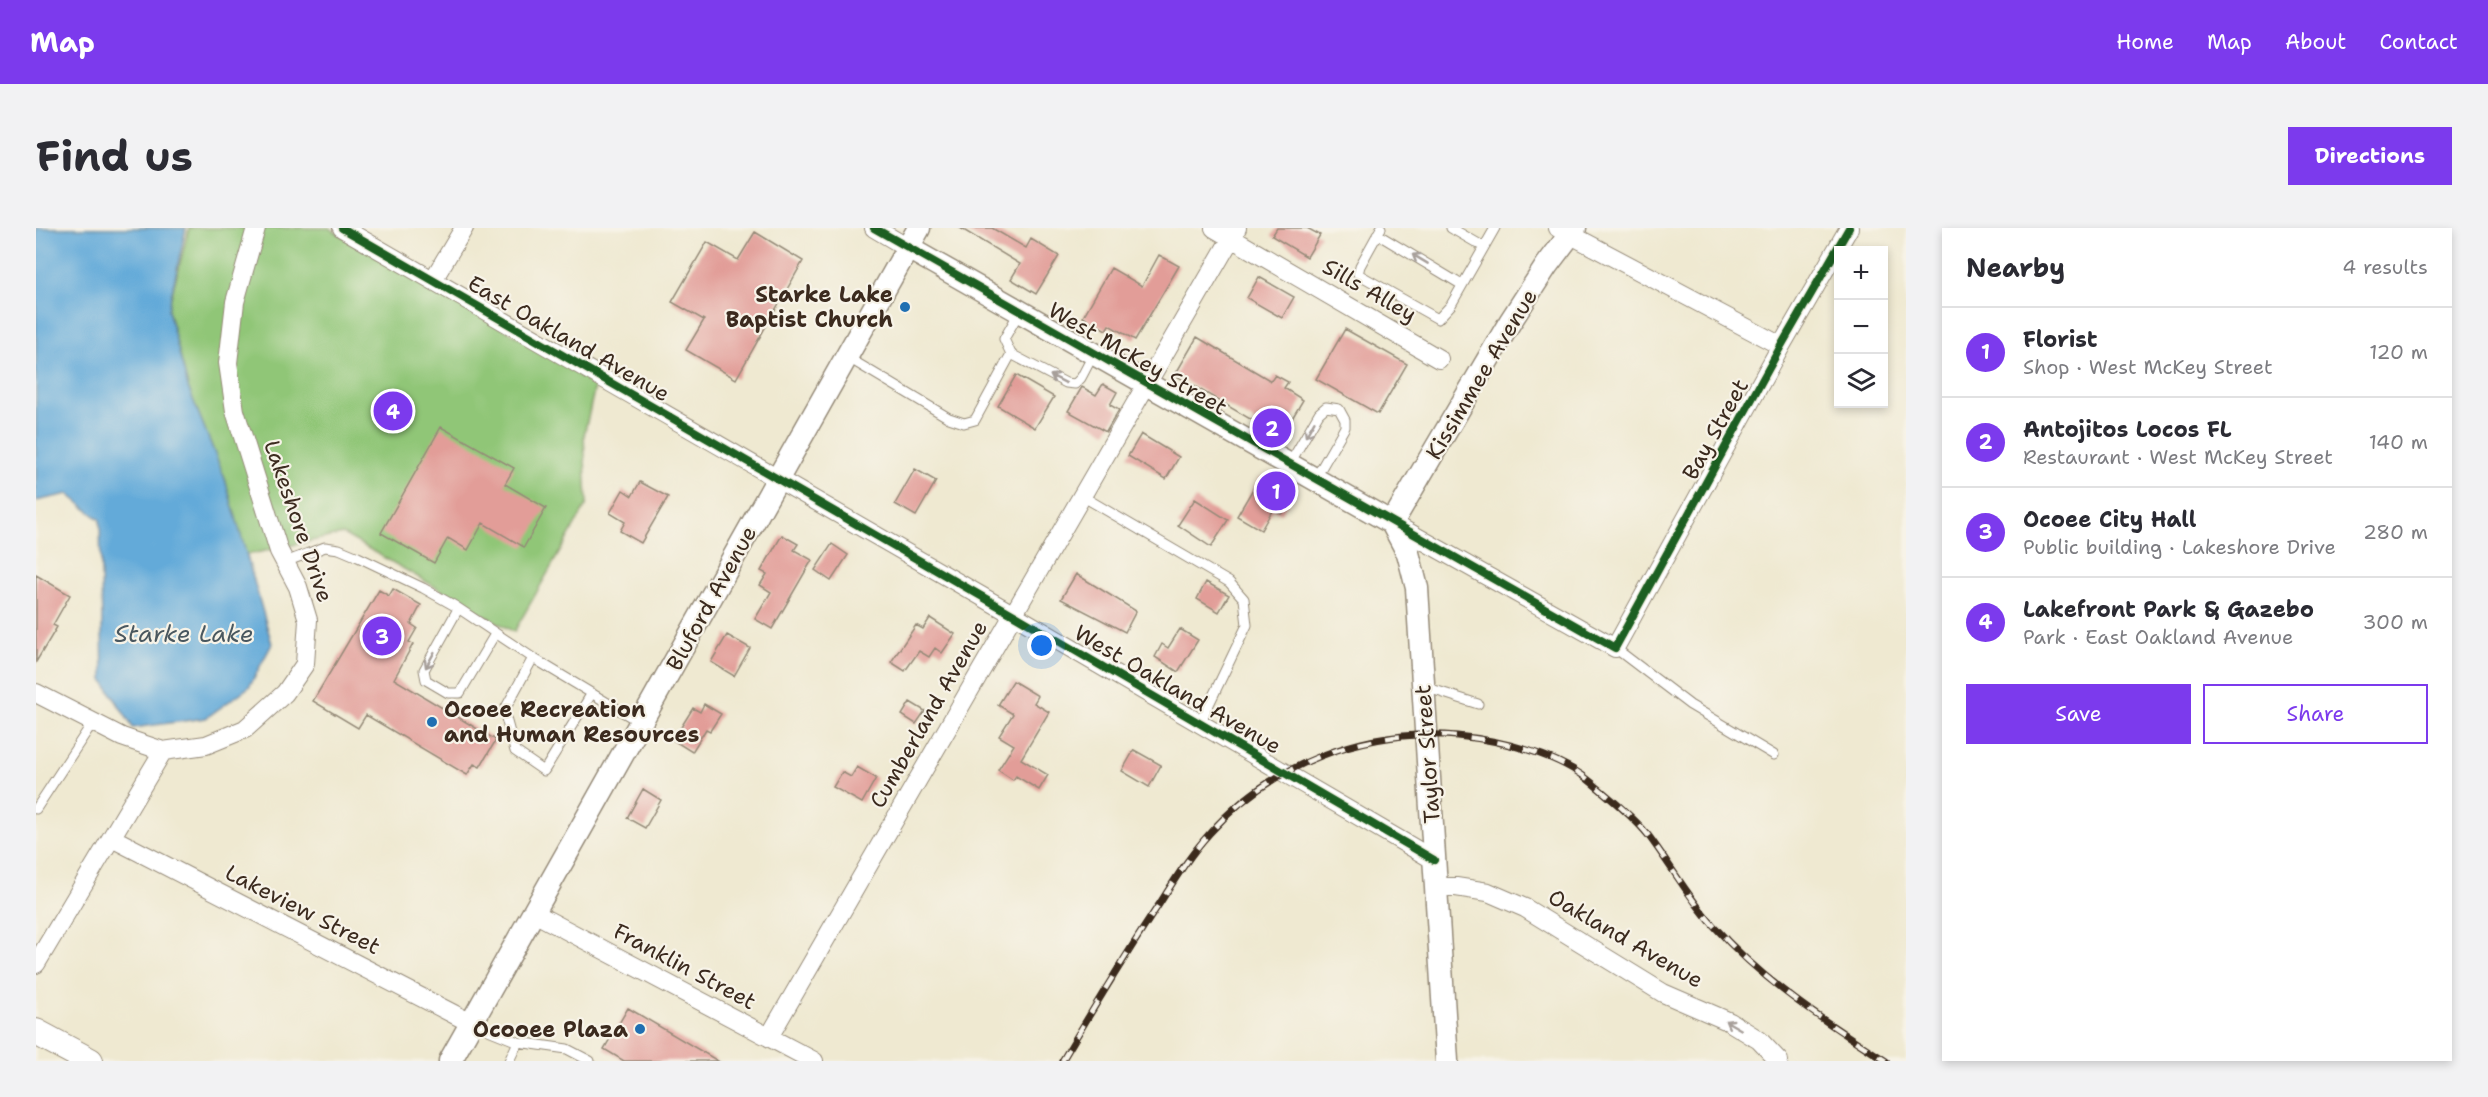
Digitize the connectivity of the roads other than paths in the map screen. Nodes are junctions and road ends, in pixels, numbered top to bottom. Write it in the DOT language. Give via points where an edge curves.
graph roads {
  1 [pos="256,228"];
  2 [pos="342,228"];
  3 [pos="464,228"];
  4 [pos="874,228"];
  5 [pos="919,228"];
  6 [pos="1214,228"];
  7 [pos="1451,228"];
  8 [pos="1495,228"];
  9 [pos="1849,228"];
  10 [pos="1568,230"];
  11 [pos="1379,231"];
  12 [pos="1234,233"];
  13 [pos="1484,247"];
  14 [pos="908,248"];
  15 [pos="433,280"];
  16 [pos="1462,285"];
  17 [pos="1020,311"];
  18 [pos="1781,346"];
  19 [pos="1011,354"];
  20 [pos="1094,354"];
  21 [pos="847,357"];
  22 [pos="1439,359"];
  23 [pos="1146,383"];
  24 [pos="1289,465"];
  25 [pos="778,479"];
  26 [pos="1315,479"];
  27 [pos="1082,496"];
  28 [pos="1387,520"];
  29 [pos="285,562"];
  30 [pos="458,609"];
  31 [pos="1014,615"];
  32 [pos="495,633"];
  33 [pos="1615,648"];
  34 [pos="533,658"];
  35 [pos="1423,686"];
  36 [pos="36,693"];
  37 [pos="592,693"];
  38 [pos="1478,704"];
  39 [pos="93,722"];
  40 [pos="641,723"];
  41 [pos="1200,723"];
  42 [pos="164,751"];
  43 [pos="1774,755"];
  44 [pos="36,809"];
  45 [pos="112,838"];
  46 [pos="1434,860"];
  47 [pos="1436,887"];
  48 [pos="534,913"];
  49 [pos="36,964"];
  50 [pos="471,1023"];
  51 [pos="36,1032"];
  52 [pos="769,1037"];
  53 [pos="518,1042"];
  54 [pos="90,1061"];
  55 [pos="450,1061"];
  56 [pos="509,1061"];
  57 [pos="590,1061"];
  58 [pos="814,1061"];
  59 [pos="1447,1061"];
  60 [pos="1779,1061"];
  1 -- 29 [label="street, Lakeshore Drive" via="235,302 228,363 236,411"];
  2 -- 15 [label="street, East Oakland Avenue"];
  3 -- 15 [label="street"];
  4 -- 14 [label="street"];
  5 -- 14 [label="street, Bluford Avenue"];
  6 -- 12 [label="street, Sills Alley"];
  7 -- 13 [label="lane"];
  8 -- 13 [label="lane"];
  9 -- 18 [label="street, Bay Street"];
  10 -- 18 [label="street"];
  10 -- 28 [label="street, Kissimmee Avenue"];
  16 -- 11 [label="lane, one-way"];
  11 -- 16 [label="lane" via="1358,274 1438,319"];
  12 -- 22 [label="street, Sills Alley"];
  12 -- 23 [label="street, Cumberland Avenue"];
  13 -- 16 [label="lane"];
  14 -- 17 [label="street, West McKey Street"];
  14 -- 21 [label="street, Bluford Avenue"];
  15 -- 25 [label="street, East Oakland Avenue"];
  17 -- 19 [label="lane" via="1004,339"];
  17 -- 20 [label="street, West McKey Street"];
  18 -- 33 [label="street, Bay Street"];
  20 -- 19 [label="lane, one-way" via="1075,384"];
  19 -- 21 [label="lane" via="975,420 964,423 948,418"];
  20 -- 23 [label="street, West McKey Street"];
  21 -- 25 [label="street, Bluford Avenue"];
  23 -- 24 [label="street, West McKey Street"];
  23 -- 27 [label="street, Cumberland Avenue"];
  24 -- 26 [label="street, West McKey Street"];
  26 -- 24 [label="lane, one-way" via="1345,427 1346,420 1338,409 1326,408 1319,413"];
  25 -- 31 [label="street, West Oakland Avenue"];
  25 -- 40 [label="street, Bluford Avenue"];
  26 -- 28 [label="street, West McKey Street"];
  27 -- 31 [label="street, Cumberland Avenue"];
  27 -- 41 [label="lane" via="1229,582 1244,599 1247,625"];
  28 -- 33 [label="street, West McKey Street"];
  28 -- 35 [label="street, Taylor Street" via="1408,553 1417,588"];
  29 -- 30 [label="lane" via="325,547 339,549"];
  29 -- 42 [label="street, Lakeshore Drive" via="308,620 305,664 285,693 245,729 206,745"];
  30 -- 32 [label="lane"];
  30 -- 32 [label="lane, one-way" via="424,670 426,680 448,693 460,693"];
  31 -- 41 [label="street, West Oakland Avenue"];
  31 -- 52 [label="street, Cumberland Avenue"];
  32 -- 34 [label="lane"];
  33 -- 43 [label="lane" via="1690,705"];
  34 -- 37 [label="lane"];
  34 -- 37 [label="lane" via="504,711 515,751 544,771"];
  35 -- 38 [label="lane"];
  35 -- 46 [label="street, Taylor Street"];
  36 -- 39 [label="street, Lakeshore Drive"];
  37 -- 40 [label="lane"];
  39 -- 42 [label="street, Lakeshore Drive"];
  39 -- 44 [label="lane"];
  40 -- 48 [label="street, Bluford Avenue"];
  41 -- 46 [label="street, West Oakland Avenue"];
  42 -- 45 [label="street"];
  45 -- 49 [label="street"];
  45 -- 50 [label="street, Lakeview Street"];
  46 -- 47 [label="street, Taylor Street"];
  47 -- 59 [label="street, Taylor Street"];
  60 -- 47 [label="street, Oakland Avenue, one-way" via="1759,1040 1730,1022 1663,993 1525,908 1488,892"];
  48 -- 50 [label="street, Bluford Avenue"];
  48 -- 52 [label="street, Franklin Street"];
  50 -- 53 [label="lane"];
  50 -- 55 [label="street, Bluford Avenue"];
  51 -- 54 [label="main road"];
  52 -- 58 [label="street, Franklin Street"];
  53 -- 56 [label="lane"];
  53 -- 57 [label="lane" via="567,1049"];
}
